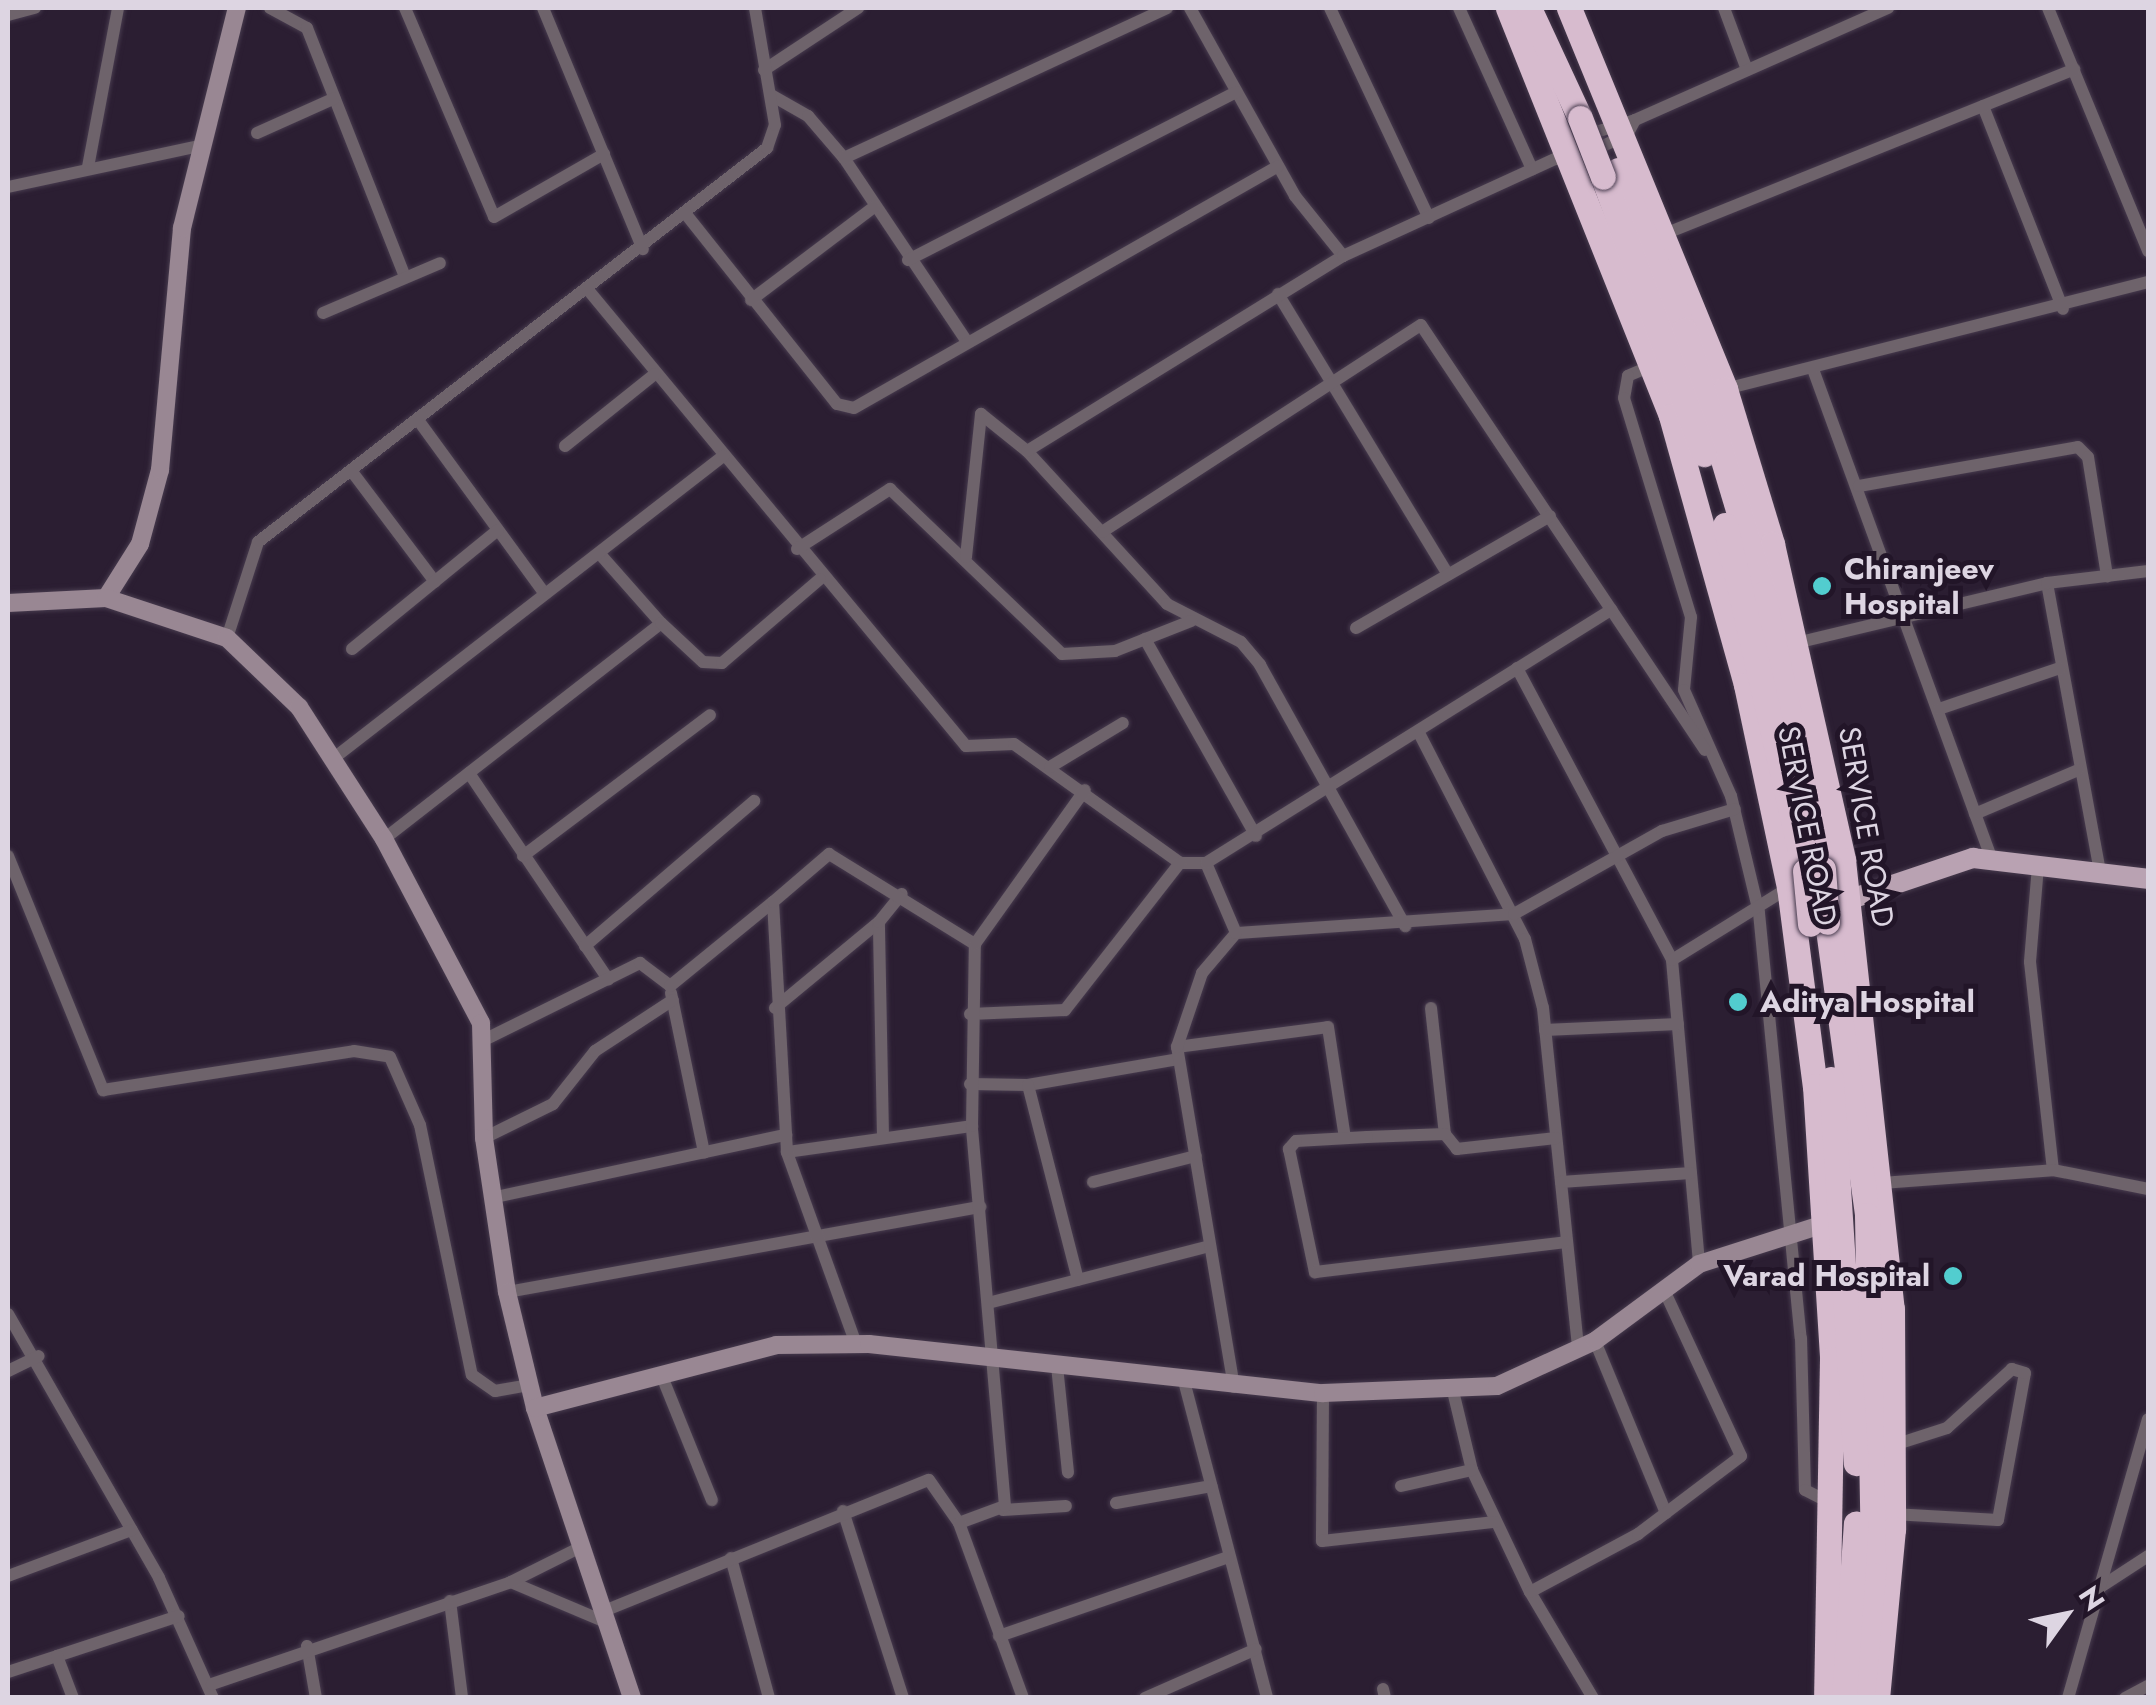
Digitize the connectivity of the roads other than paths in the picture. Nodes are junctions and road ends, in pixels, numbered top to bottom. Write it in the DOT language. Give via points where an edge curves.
graph roads {
  1 [pos="35,8"];
  2 [pos="118,8"];
  3 [pos="237,8"];
  4 [pos="270,8"];
  5 [pos="405,8"];
  6 [pos="544,8"];
  7 [pos="755,8"];
  8 [pos="1167,8"];
  9 [pos="1190,8"];
  10 [pos="1330,8"];
  11 [pos="1459,8"];
  12 [pos="1508,8"];
  13 [pos="1529,8"];
  14 [pos="1546,8"];
  15 [pos="1569,8"];
  16 [pos="1724,8"];
  17 [pos="1888,8"];
  18 [pos="2048,8"];
  19 [pos="851,9"];
  20 [pos="8,15"];
  21 [pos="2074,69"];
  22 [pos="764,70"];
  23 [pos="1747,70"];
  24 [pos="1236,92"];
  25 [pos="772,95"];
  26 [pos="335,98"];
  27 [pos="1983,106"];
  28 [pos="1611,121"];
  29 [pos="258,132"];
  30 [pos="200,146"];
  31 [pos="604,154"];
  32 [pos="1564,154"];
  33 [pos="844,158"];
  34 [pos="1278,166"];
  35 [pos="88,167"];
  36 [pos="1532,169"];
  37 [pos="8,186"];
  38 [pos="874,208"];
  39 [pos="685,213"];
  40 [pos="1428,218"];
  41 [pos="1667,233"];
  42 [pos="643,249"];
  43 [pos="2148,251"];
  44 [pos="1343,256"];
  45 [pos="908,260"];
  46 [pos="440,262"];
  47 [pos="405,278"];
  48 [pos="2148,282"];
  49 [pos="589,291"];
  50 [pos="1278,294"];
  51 [pos="751,300"];
  52 [pos="2063,309"];
  53 [pos="323,313"];
  54 [pos="964,339"];
  55 [pos="1651,366"];
  56 [pos="1814,372"];
  57 [pos="655,374"];
  58 [pos="1330,380"];
  59 [pos="1725,389"];
  60 [pos="422,424"];
  61 [pos="565,446"];
  62 [pos="1027,450"];
  63 [pos="724,456"];
  64 [pos="353,472"];
  65 [pos="1859,486"];
  66 [pos="1550,516"];
  67 [pos="498,530"];
  68 [pos="1102,532"];
  69 [pos="796,550"];
  70 [pos="599,553"];
  71 [pos="966,557"];
  72 [pos="2148,572"];
  73 [pos="1448,575"];
  74 [pos="2106,576"];
  75 [pos="820,579"];
  76 [pos="434,582"];
  77 [pos="2047,583"];
  78 [pos="545,594"];
  79 [pos="106,598"];
  80 [pos="8,603"];
  81 [pos="1611,610"];
  82 [pos="1906,618"];
  83 [pos="1191,621"];
  84 [pos="661,623"];
  85 [pos="1356,628"];
  86 [pos="227,638"];
  87 [pos="1145,639"];
  88 [pos="1796,643"];
  89 [pos="352,649"];
  90 [pos="1517,668"];
  91 [pos="2060,668"];
  92 [pos="1939,709"];
  93 [pos="710,715"];
  94 [pos="1123,723"];
  95 [pos="1418,731"];
  96 [pos="334,758"];
  97 [pos="1714,759"];
  98 [pos="1050,767"];
  99 [pos="2078,770"];
  100 [pos="469,773"];
  101 [pos="1085,790"];
  102 [pos="1332,792"];
  103 [pos="754,801"];
  104 [pos="1735,809"];
  105 [pos="1976,814"];
  106 [pos="1256,836"];
  107 [pos="384,839"];
  108 [pos="8,856"];
  109 [pos="523,856"];
  110 [pos="1992,860"];
  111 [pos="1620,861"];
  112 [pos="1180,863"];
  113 [pos="1206,863"];
  114 [pos="2038,866"];
  115 [pos="2100,873"];
  116 [pos="2148,880"];
  117 [pos="902,894"];
  118 [pos="1818,895"];
  119 [pos="772,902"];
  120 [pos="1760,913"];
  121 [pos="1514,914"];
  122 [pos="879,922"];
  123 [pos="1405,926"];
  124 [pos="1236,934"];
  125 [pos="974,944"];
  126 [pos="585,946"];
  127 [pos="1672,960"];
  128 [pos="608,980"];
  129 [pos="671,993"];
  130 [pos="775,1008"];
  131 [pos="1430,1008"];
  132 [pos="970,1014"];
  133 [pos="1678,1024"];
  134 [pos="1545,1030"];
  135 [pos="486,1039"];
  136 [pos="1178,1053"];
  137 [pos="970,1084"];
  138 [pos="1028,1086"];
  139 [pos="972,1126"];
  140 [pos="1444,1134"];
  141 [pos="786,1135"];
  142 [pos="884,1137"];
  143 [pos="484,1138"];
  144 [pos="1346,1138"];
  145 [pos="1556,1138"];
  146 [pos="786,1152"];
  147 [pos="704,1153"];
  148 [pos="1196,1156"];
  149 [pos="2052,1170"];
  150 [pos="1691,1173"];
  151 [pos="1093,1182"];
  152 [pos="1560,1182"];
  153 [pos="1882,1182"];
  154 [pos="2148,1189"];
  155 [pos="491,1198"];
  156 [pos="980,1207"];
  157 [pos="1824,1224"];
  158 [pos="1790,1230"];
  159 [pos="813,1232"];
  160 [pos="1566,1242"];
  161 [pos="1210,1246"];
  162 [pos="1699,1264"];
  163 [pos="1078,1280"];
  164 [pos="507,1292"];
  165 [pos="1664,1292"];
  166 [pos="988,1303"];
  167 [pos="8,1314"];
  168 [pos="856,1344"];
  169 [pos="1587,1345"];
  170 [pos="40,1356"];
  171 [pos="992,1358"];
  172 [pos="1057,1366"];
  173 [pos="8,1370"];
  174 [pos="661,1374"];
  175 [pos="1184,1381"];
  176 [pos="528,1385"];
  177 [pos="1234,1387"];
  178 [pos="1453,1391"];
  179 [pos="1323,1393"];
  180 [pos="535,1408"];
  181 [pos="2148,1419"];
  182 [pos="1894,1446"];
  183 [pos="1472,1470"];
  184 [pos="1068,1472"];
  185 [pos="1211,1486"];
  186 [pos="1400,1486"];
  187 [pos="712,1500"];
  188 [pos="1116,1503"];
  189 [pos="1833,1504"];
  190 [pos="1066,1506"];
  191 [pos="1003,1510"];
  192 [pos="843,1511"];
  193 [pos="1666,1513"];
  194 [pos="1893,1514"];
  195 [pos="1495,1522"];
  196 [pos="958,1523"];
  197 [pos="132,1530"];
  198 [pos="583,1546"];
  199 [pos="2148,1556"];
  200 [pos="731,1558"];
  201 [pos="1228,1558"];
  202 [pos="8,1572"];
  203 [pos="511,1582"];
  204 [pos="2102,1586"];
  205 [pos="1530,1592"];
  206 [pos="450,1601"];
  207 [pos="179,1616"];
  208 [pos="606,1617"];
  209 [pos="999,1636"];
  210 [pos="307,1646"];
  211 [pos="1256,1649"];
  212 [pos="57,1656"];
  213 [pos="8,1672"];
  214 [pos="2148,1686"];
  215 [pos="212,1691"];
  216 [pos="74,1698"];
  217 [pos="316,1698"];
  218 [pos="462,1698"];
  219 [pos="632,1698"];
  220 [pos="769,1698"];
  221 [pos="903,1698"];
  222 [pos="1023,1698"];
  223 [pos="1144,1698"];
  224 [pos="1267,1698"];
  225 [pos="1593,1698"];
  226 [pos="1826,1698"];
  227 [pos="1844,1698"];
  228 [pos="1862,1698"];
  229 [pos="1877,1698"];
  230 [pos="2068,1698"];
  231 [pos="2125,1698"];
  1 -- 20 [label="street"];
  2 -- 35 [label="street"];
  3 -- 30 [label="main road"];
  4 -- 26 [label="street" via="307,28"];
  5 -- 31 [label="street" via="486,211 502,216"];
  6 -- 31 [label="street"];
  7 -- 22 [label="street"];
  8 -- 33 [label="street"];
  9 -- 24 [label="street"];
  10 -- 40 [label="street"];
  11 -- 36 [label="street"];
  12 -- 32 [label="highway, SERVICE ROAD"];
  13 -- 28 [label="highway"];
  14 -- 28 [label="highway"];
  15 -- 28 [label="highway, SERVICE ROAD"];
  16 -- 23 [label="street"];
  17 -- 23 [label="street"];
  18 -- 21 [label="street"];
  19 -- 22 [label="street"];
  21 -- 27 [label="street"];
  21 -- 43 [label="street"];
  22 -- 25 [label="street"];
  23 -- 28 [label="street"];
  24 -- 34 [label="street"];
  24 -- 45 [label="street"];
  25 -- 33 [label="street" via="808,116"];
  25 -- 39 [label="street" via="767,148"];
  26 -- 29 [label="street"];
  26 -- 47 [label="street"];
  27 -- 41 [label="street"];
  27 -- 52 [label="street"];
  28 -- 32 [label="street"];
  28 -- 41 [label="highway, SERVICE ROAD"];
  28 -- 118 [label="highway, bridge" via="1611,173 1718,500"];
  30 -- 35 [label="street"];
  30 -- 79 [label="main road" via="165,353 160,470 140,544"];
  31 -- 42 [label="street"];
  32 -- 36 [label="street"];
  32 -- 55 [label="highway, SERVICE ROAD"];
  33 -- 38 [label="street"];
  34 -- 44 [label="street"];
  34 -- 54 [label="street"];
  35 -- 37 [label="street"];
  36 -- 40 [label="street"];
  38 -- 45 [label="street"];
  38 -- 51 [label="street"];
  39 -- 42 [label="street"];
  39 -- 51 [label="street"];
  40 -- 44 [label="street"];
  41 -- 59 [label="highway, SERVICE ROAD"];
  42 -- 49 [label="street"];
  44 -- 50 [label="street"];
  45 -- 54 [label="street"];
  46 -- 47 [label="street"];
  47 -- 53 [label="street"];
  48 -- 52 [label="street"];
  49 -- 57 [label="street"];
  49 -- 60 [label="street"];
  50 -- 58 [label="street"];
  50 -- 62 [label="street"];
  51 -- 54 [label="street" via="844,408"];
  52 -- 56 [label="street"];
  55 -- 97 [label="street" via="1628,376 1624,398 1691,617 1684,690"];
  55 -- 118 [label="highway, SERVICE ROAD"];
  56 -- 59 [label="street"];
  56 -- 65 [label="street"];
  57 -- 61 [label="street"];
  57 -- 63 [label="street"];
  58 -- 66 [label="street" via="1411,328 1431,330"];
  58 -- 68 [label="street"];
  58 -- 73 [label="street"];
  59 -- 88 [label="highway, SERVICE ROAD"];
  60 -- 64 [label="street"];
  60 -- 67 [label="street"];
  62 -- 68 [label="street"];
  62 -- 71 [label="street" via="986,414 976,420"];
  63 -- 69 [label="street"];
  63 -- 70 [label="street"];
  64 -- 76 [label="street"];
  64 -- 86 [label="street" via="258,542"];
  65 -- 74 [label="street" via="2078,447 2088,457"];
  65 -- 82 [label="street"];
  66 -- 73 [label="street"];
  66 -- 81 [label="street"];
  67 -- 76 [label="street"];
  67 -- 78 [label="street"];
  68 -- 83 [label="street"];
  69 -- 71 [label="street" via="890,489"];
  69 -- 75 [label="street"];
  70 -- 78 [label="street"];
  70 -- 84 [label="street"];
  71 -- 87 [label="street" via="1075,660"];
  72 -- 74 [label="street"];
  73 -- 85 [label="street"];
  74 -- 77 [label="street"];
  75 -- 84 [label="street" via="722,663 704,662"];
  75 -- 98 [label="street" via="966,746 1014,744"];
  76 -- 89 [label="street"];
  77 -- 82 [label="street"];
  77 -- 91 [label="street"];
  78 -- 96 [label="street"];
  79 -- 80 [label="main road"];
  79 -- 86 [label="main road"];
  81 -- 90 [label="street"];
  81 -- 97 [label="street"];
  82 -- 88 [label="street"];
  82 -- 92 [label="street"];
  83 -- 87 [label="street"];
  83 -- 102 [label="street" via="1241,642 1260,665"];
  84 -- 100 [label="street"];
  86 -- 96 [label="main road" via="298,707"];
  87 -- 106 [label="street"];
  88 -- 118 [label="highway, SERVICE ROAD"];
  90 -- 95 [label="street"];
  90 -- 111 [label="street"];
  91 -- 92 [label="street"];
  91 -- 99 [label="street"];
  92 -- 105 [label="street"];
  93 -- 109 [label="street"];
  94 -- 98 [label="street"];
  95 -- 102 [label="street"];
  95 -- 121 [label="street"];
  96 -- 107 [label="main road"];
  97 -- 104 [label="street"];
  98 -- 101 [label="street"];
  99 -- 105 [label="street"];
  99 -- 115 [label="street"];
  100 -- 107 [label="street"];
  100 -- 109 [label="street"];
  101 -- 112 [label="street"];
  101 -- 125 [label="street"];
  102 -- 106 [label="street"];
  102 -- 123 [label="street"];
  103 -- 126 [label="street"];
  104 -- 111 [label="street" via="1662,831"];
  104 -- 120 [label="street"];
  105 -- 110 [label="street"];
  106 -- 113 [label="street"];
  107 -- 135 [label="main road"];
  108 -- 176 [label="street" via="103,1090 354,1051 390,1057 420,1125 472,1375 495,1391"];
  109 -- 126 [label="street"];
  110 -- 114 [label="main road"];
  110 -- 118 [label="main road"];
  111 -- 121 [label="street"];
  111 -- 127 [label="street"];
  112 -- 113 [label="street"];
  112 -- 132 [label="street" via="1064,1010"];
  113 -- 124 [label="street"];
  114 -- 115 [label="main road"];
  114 -- 149 [label="street" via="2030,962"];
  115 -- 116 [label="main road"];
  117 -- 119 [label="street" via="829,854"];
  117 -- 122 [label="street"];
  117 -- 125 [label="street"];
  118 -- 120 [label="street"];
  118 -- 153 [label="highway, SERVICE ROAD"];
  118 -- 157 [label="highway, SERVICE ROAD"];
  118 -- 227 [label="highway" via="1855,1392"];
  118 -- 228 [label="highway" via="1866,1215 1873,1557"];
  119 -- 129 [label="street"];
  119 -- 130 [label="street"];
  120 -- 127 [label="street"];
  120 -- 158 [label="street"];
  121 -- 123 [label="street"];
  121 -- 134 [label="street"];
  122 -- 130 [label="street"];
  122 -- 142 [label="street"];
  123 -- 124 [label="street"];
  124 -- 136 [label="street" via="1202,972"];
  125 -- 132 [label="street"];
  126 -- 128 [label="street"];
  127 -- 133 [label="street"];
  128 -- 129 [label="street" via="647,963"];
  128 -- 135 [label="street"];
  129 -- 143 [label="street" via="595,1051 554,1104"];
  129 -- 147 [label="street"];
  130 -- 141 [label="street"];
  131 -- 140 [label="street"];
  132 -- 137 [label="street"];
  133 -- 134 [label="street"];
  133 -- 150 [label="street"];
  134 -- 145 [label="street"];
  135 -- 143 [label="main road"];
  136 -- 138 [label="street"];
  136 -- 144 [label="street" via="1328,1027"];
  136 -- 148 [label="street"];
  137 -- 138 [label="street"];
  137 -- 139 [label="street"];
  138 -- 163 [label="street"];
  139 -- 142 [label="street"];
  139 -- 156 [label="street"];
  140 -- 144 [label="street"];
  140 -- 145 [label="street" via="1456,1149"];
  141 -- 146 [label="street"];
  141 -- 147 [label="street"];
  142 -- 146 [label="street"];
  143 -- 155 [label="main road"];
  144 -- 160 [label="street" via="1290,1144 1310,1270"];
  145 -- 152 [label="street"];
  146 -- 159 [label="street"];
  147 -- 155 [label="street"];
  148 -- 151 [label="street"];
  148 -- 161 [label="street"];
  149 -- 153 [label="street"];
  149 -- 154 [label="street"];
  150 -- 152 [label="street"];
  150 -- 162 [label="street"];
  152 -- 160 [label="street"];
  153 -- 182 [label="highway, SERVICE ROAD"];
  155 -- 164 [label="main road"];
  156 -- 159 [label="street"];
  156 -- 166 [label="street"];
  157 -- 158 [label="main road"];
  157 -- 189 [label="highway, SERVICE ROAD"];
  158 -- 162 [label="main road"];
  158 -- 189 [label="street" via="1805,1490 1814,1502"];
  159 -- 164 [label="street"];
  159 -- 168 [label="street"];
  160 -- 169 [label="street"];
  161 -- 163 [label="street"];
  161 -- 177 [label="street"];
  162 -- 165 [label="main road"];
  163 -- 166 [label="street"];
  164 -- 176 [label="main road"];
  165 -- 169 [label="main road"];
  165 -- 193 [label="street" via="1740,1456"];
  166 -- 171 [label="street"];
  167 -- 170 [label="street"];
  168 -- 171 [label="main road"];
  168 -- 174 [label="main road" via="776,1345"];
  169 -- 178 [label="main road" via="1497,1386"];
  169 -- 193 [label="street"];
  170 -- 173 [label="street"];
  170 -- 197 [label="street"];
  171 -- 172 [label="main road"];
  171 -- 191 [label="street"];
  172 -- 175 [label="main road"];
  172 -- 184 [label="street"];
  174 -- 180 [label="main road"];
  174 -- 187 [label="street"];
  175 -- 177 [label="main road"];
  175 -- 185 [label="street"];
  176 -- 180 [label="main road"];
  177 -- 179 [label="main road"];
  178 -- 179 [label="main road"];
  178 -- 183 [label="street"];
  179 -- 195 [label="street" via="1322,1541"];
  180 -- 198 [label="main road"];
  181 -- 204 [label="street"];
  182 -- 194 [label="highway, SERVICE ROAD"];
  182 -- 194 [label="street" via="1946,1428 2012,1370 2025,1373 1998,1520"];
  183 -- 186 [label="street"];
  183 -- 195 [label="street"];
  185 -- 188 [label="street"];
  185 -- 201 [label="street"];
  189 -- 226 [label="highway, SERVICE ROAD"];
  190 -- 191 [label="street"];
  191 -- 196 [label="street"];
  192 -- 196 [label="street" via="928,1480"];
  192 -- 200 [label="street"];
  192 -- 221 [label="street"];
  193 -- 205 [label="street"];
  194 -- 229 [label="highway, SERVICE ROAD"];
  195 -- 205 [label="street"];
  196 -- 209 [label="street"];
  197 -- 202 [label="street"];
  197 -- 207 [label="street"];
  198 -- 203 [label="street"];
  198 -- 208 [label="main road"];
  199 -- 204 [label="street"];
  200 -- 208 [label="street"];
  200 -- 220 [label="street"];
  201 -- 209 [label="street"];
  201 -- 211 [label="street"];
  203 -- 206 [label="street"];
  203 -- 208 [label="street"];
  204 -- 230 [label="street"];
  205 -- 225 [label="street"];
  206 -- 210 [label="street"];
  206 -- 218 [label="street"];
  207 -- 212 [label="street"];
  207 -- 215 [label="street"];
  208 -- 219 [label="main road"];
  209 -- 222 [label="street"];
  210 -- 215 [label="street"];
  210 -- 217 [label="street"];
  211 -- 223 [label="street"];
  211 -- 224 [label="street"];
  212 -- 213 [label="street"];
  212 -- 216 [label="street"];
  214 -- 231 [label="street"];
}
